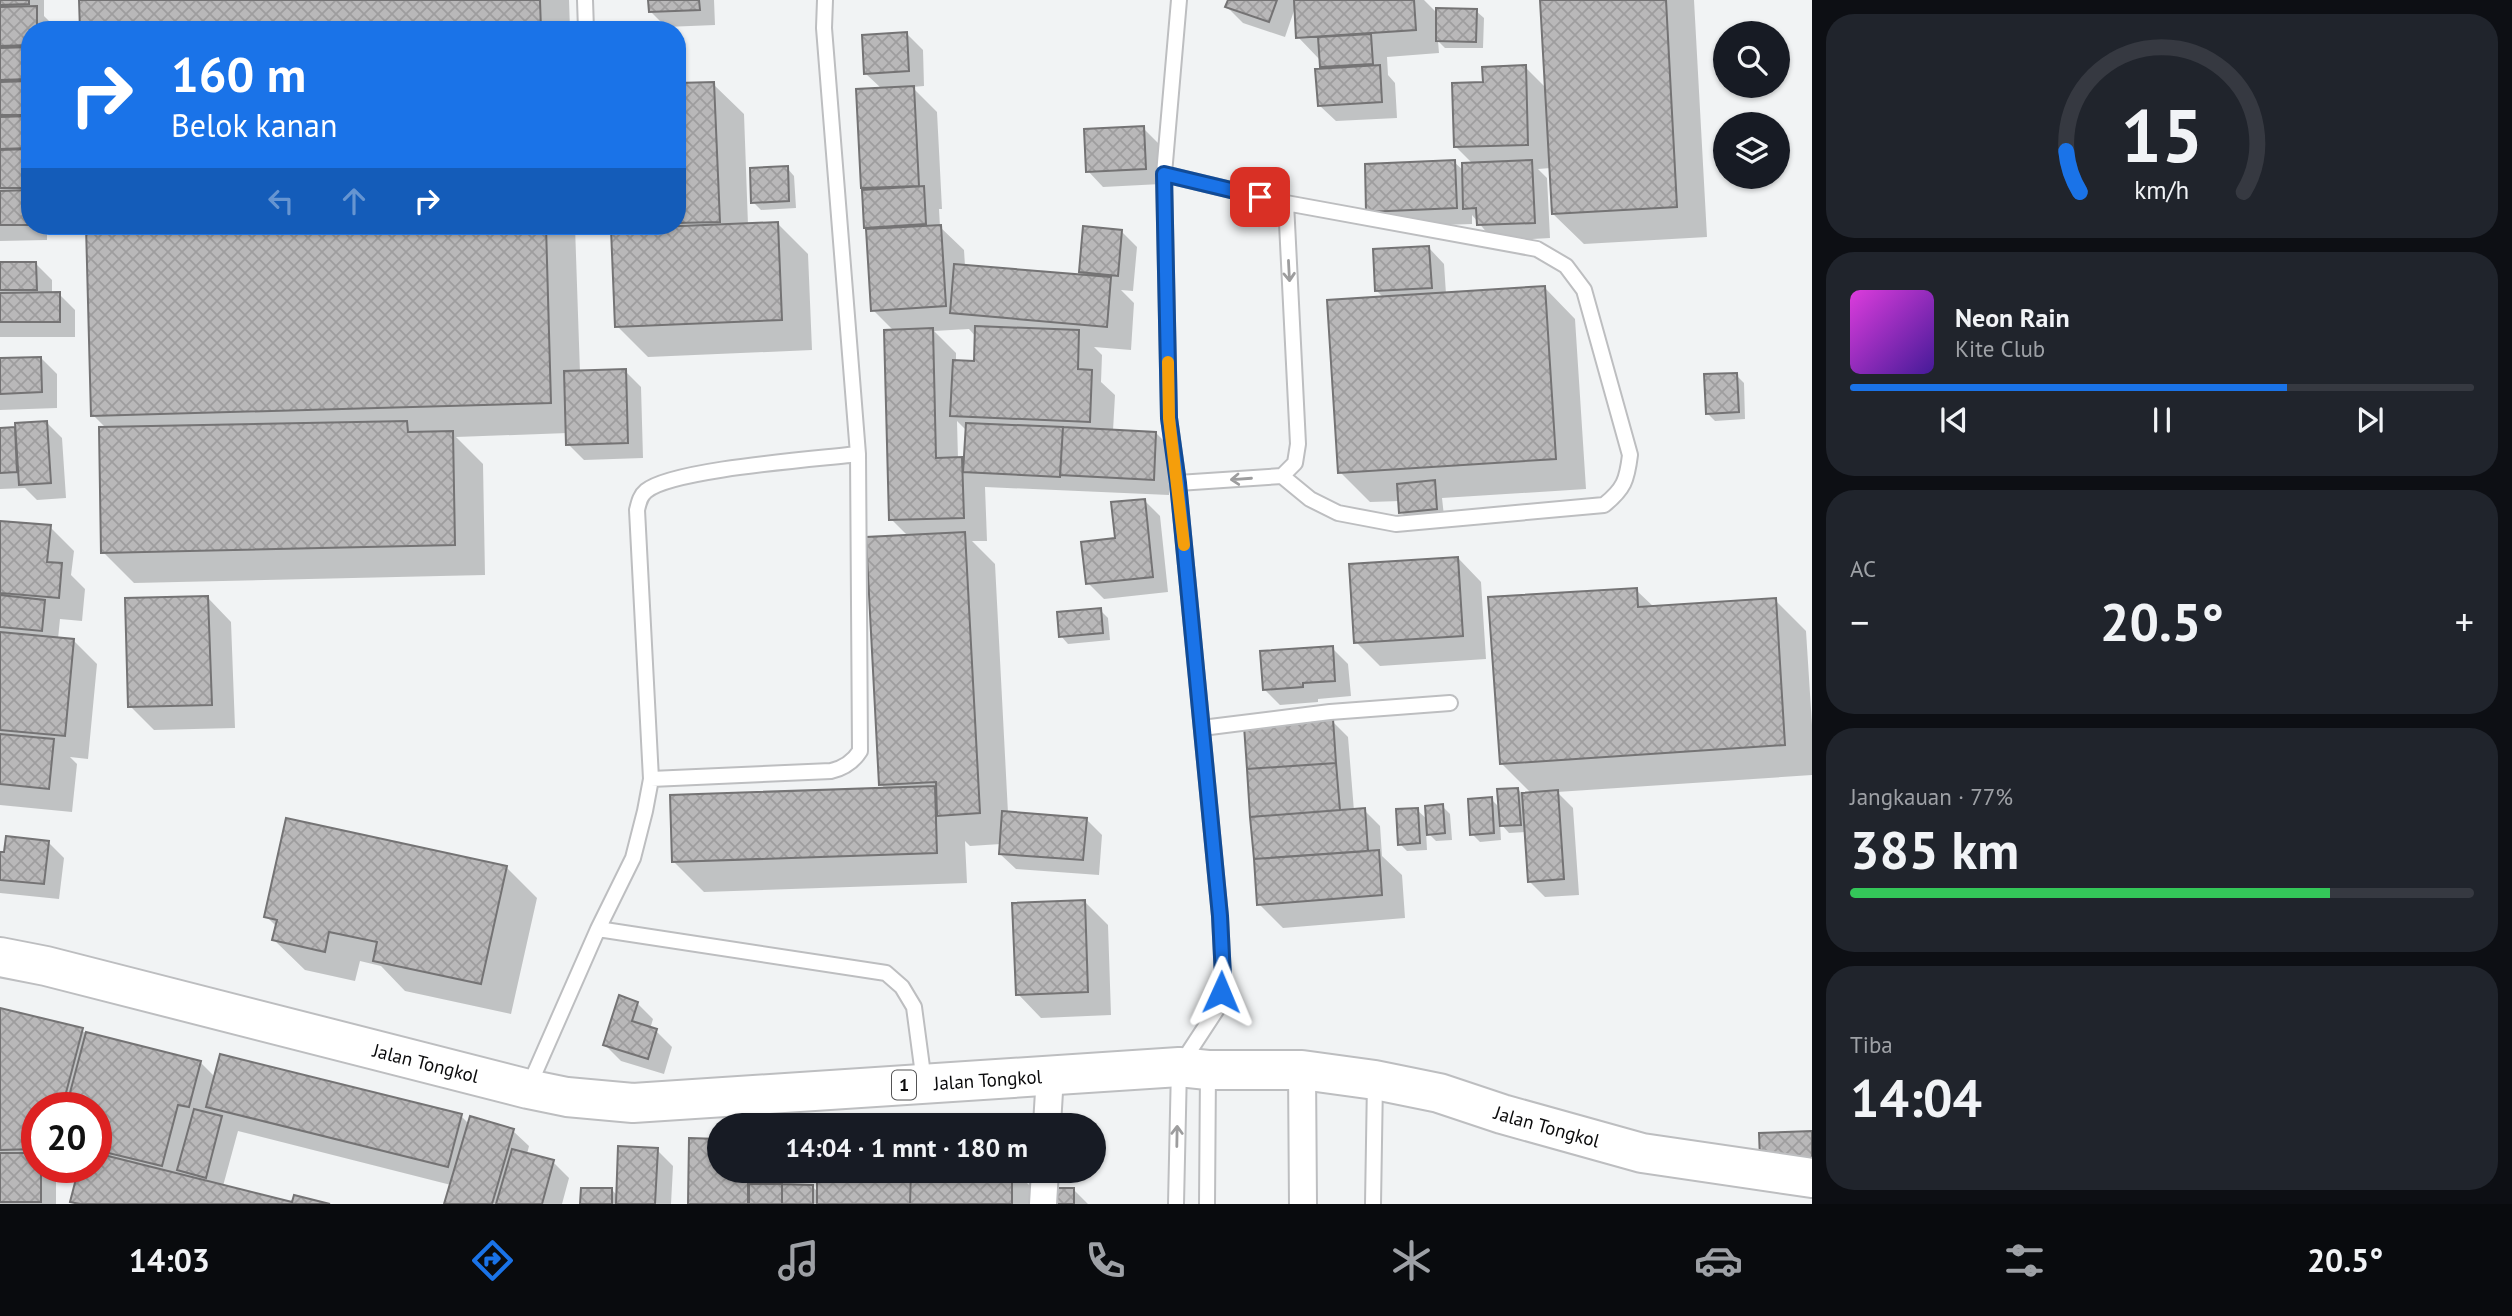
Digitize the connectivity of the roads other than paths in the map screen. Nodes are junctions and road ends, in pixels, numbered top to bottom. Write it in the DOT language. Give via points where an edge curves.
graph roads {
  1 [pos="585,0"];
  2 [pos="825,0"];
  3 [pos="1179,0"];
  4 [pos="586,21"];
  5 [pos="1164,174"];
  6 [pos="1286,203"];
  7 [pos="858,454"];
  8 [pos="1282,477"];
  9 [pos="1178,483"];
  10 [pos="1450,703"];
  11 [pos="1202,727"];
  12 [pos="651,779"];
  13 [pos="598,929"];
  14 [pos="0,957"];
  15 [pos="1194,1059"];
  16 [pos="1302,1070"];
  17 [pos="1051,1076"];
  18 [pos="1375,1080"];
  19 [pos="924,1084"];
  20 [pos="528,1089"];
  21 [pos="1048,1113"];
  22 [pos="1812,1178"];
  23 [pos="1044,1183"];
  24 [pos="1042,1204"];
  25 [pos="1176,1204"];
  26 [pos="1208,1204"];
  27 [pos="1303,1204"];
  28 [pos="1373,1204"];
  1 -- 4 [label="lane"];
  2 -- 7 [label="lane"];
  3 -- 5 [label="lane"];
  5 -- 6 [label="lane"];
  5 -- 9 [label="lane" via="1169,418"];
  6 -- 8 [label="lane, one-way" via="1298,444 1295,463"];
  6 -- 8 [label="lane" via="1537,248 1566,267 1584,290 1630,455 1628,476 1604,505 1396,524 1338,513"];
  7 -- 12 [label="lane" via="714,471 662,483 640,498"];
  7 -- 12 [label="lane" via="860,751 855,759 831,771"];
  8 -- 9 [label="lane, one-way"];
  9 -- 11 [label="lane"];
  10 -- 11 [label="lane"];
  11 -- 15 [label="lane" via="1223,977 1219,1006"];
  12 -- 13 [label="lane" via="633,858"];
  13 -- 19 [label="lane" via="886,973 902,986 914,1007"];
  13 -- 20 [label="lane"];
  14 -- 20 [label="highway, Jalan Tongkol / 1"];
  15 -- 16 [label="highway, Jalan Tongkol / 1"];
  15 -- 17 [label="highway, Jalan Tongkol / 1"];
  25 -- 15 [label="lane, one-way"];
  15 -- 26 [label="lane"];
  16 -- 18 [label="highway, Jalan Tongkol / 1"];
  16 -- 27 [label="street"];
  17 -- 19 [label="highway, Jalan Tongkol / 1"];
  17 -- 21 [label="street"];
  18 -- 22 [label="highway, Jalan Tongkol / 1" via="1440,1093 1642,1153"];
  18 -- 28 [label="lane"];
  19 -- 20 [label="highway, Jalan Tongkol / 1" via="633,1103"];
  23 -- 24 [label="street"];
}
